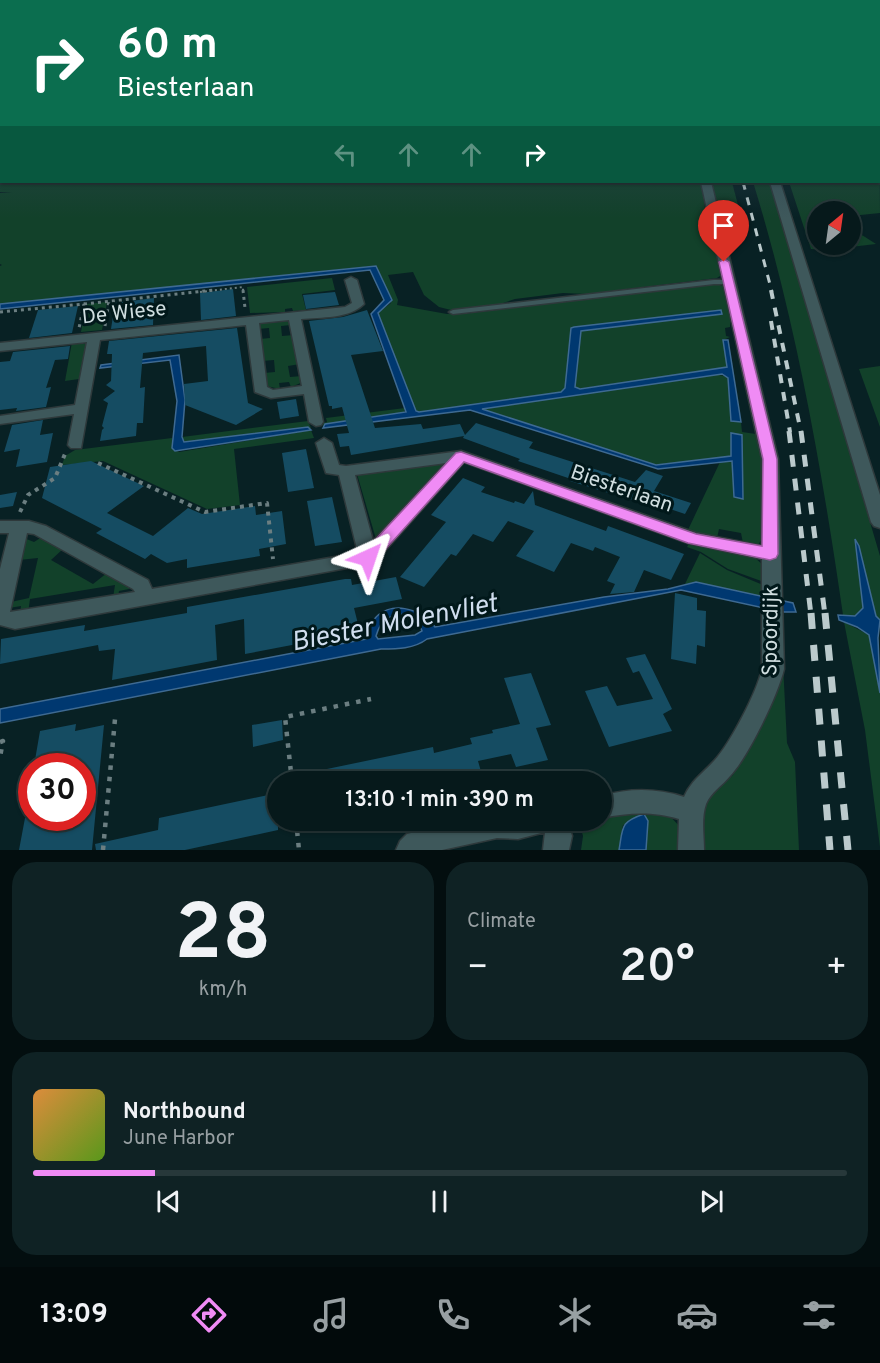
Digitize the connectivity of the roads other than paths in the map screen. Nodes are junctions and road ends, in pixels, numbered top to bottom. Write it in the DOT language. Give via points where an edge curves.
graph roads {
  1 [pos="705,183"];
  2 [pos="775,183"];
  3 [pos="351,280"];
  4 [pos="729,282"];
  5 [pos="453,312"];
  6 [pos="294,315"];
  7 [pos="249,320"];
  8 [pos="99,336"];
  9 [pos="0,347"];
  10 [pos="310,389"];
  11 [pos="82,408"];
  12 [pos="0,420"];
  13 [pos="316,422"];
  14 [pos="324,443"];
  15 [pos="76,445"];
  16 [pos="461,456"];
  17 [pos="346,471"];
  18 [pos="880,522"];
  19 [pos="11,527"];
  20 [pos="770,554"];
  21 [pos="368,558"];
  22 [pos="146,597"];
  23 [pos="1,616"];
  24 [pos="612,805"];
  25 [pos="692,812"];
  26 [pos="472,831"];
  27 [pos="557,831"];
  28 [pos="409,850"];
  29 [pos="556,850"];
  30 [pos="691,850"];
  1 -- 4 [label="street, Spoordijk"];
  2 -- 18 [label="street"];
  3 -- 6 [label="street, De Wiese" via="358,300 355,307"];
  4 -- 5 [label="lane"];
  4 -- 20 [label="street, Spoordijk" via="770,459"];
  6 -- 7 [label="street, De Wiese"];
  6 -- 10 [label="street"];
  7 -- 8 [label="street, De Wiese"];
  7 -- 10 [label="street" via="260,389 271,393"];
  8 -- 9 [label="street, De Wiese"];
  8 -- 11 [label="street"];
  10 -- 13 [label="street"];
  11 -- 12 [label="street"];
  11 -- 15 [label="street"];
  14 -- 17 [label="street" via="332,469"];
  16 -- 17 [label="street, Biesterlaan"];
  16 -- 20 [label="street, Biesterlaan" via="694,539"];
  16 -- 21 [label="street"];
  17 -- 21 [label="street"];
  19 -- 22 [label="street" via="40,530 135,582"];
  19 -- 23 [label="street"];
  20 -- 25 [label="street, Spoordijk" via="770,683 723,768 696,796"];
  21 -- 22 [label="street"];
  22 -- 23 [label="street" via="15,621"];
  24 -- 25 [label="street" via="644,799 663,801"];
  25 -- 30 [label="street"];
  26 -- 28 [label="street" via="416,843"];
  27 -- 29 [label="street"];
}
